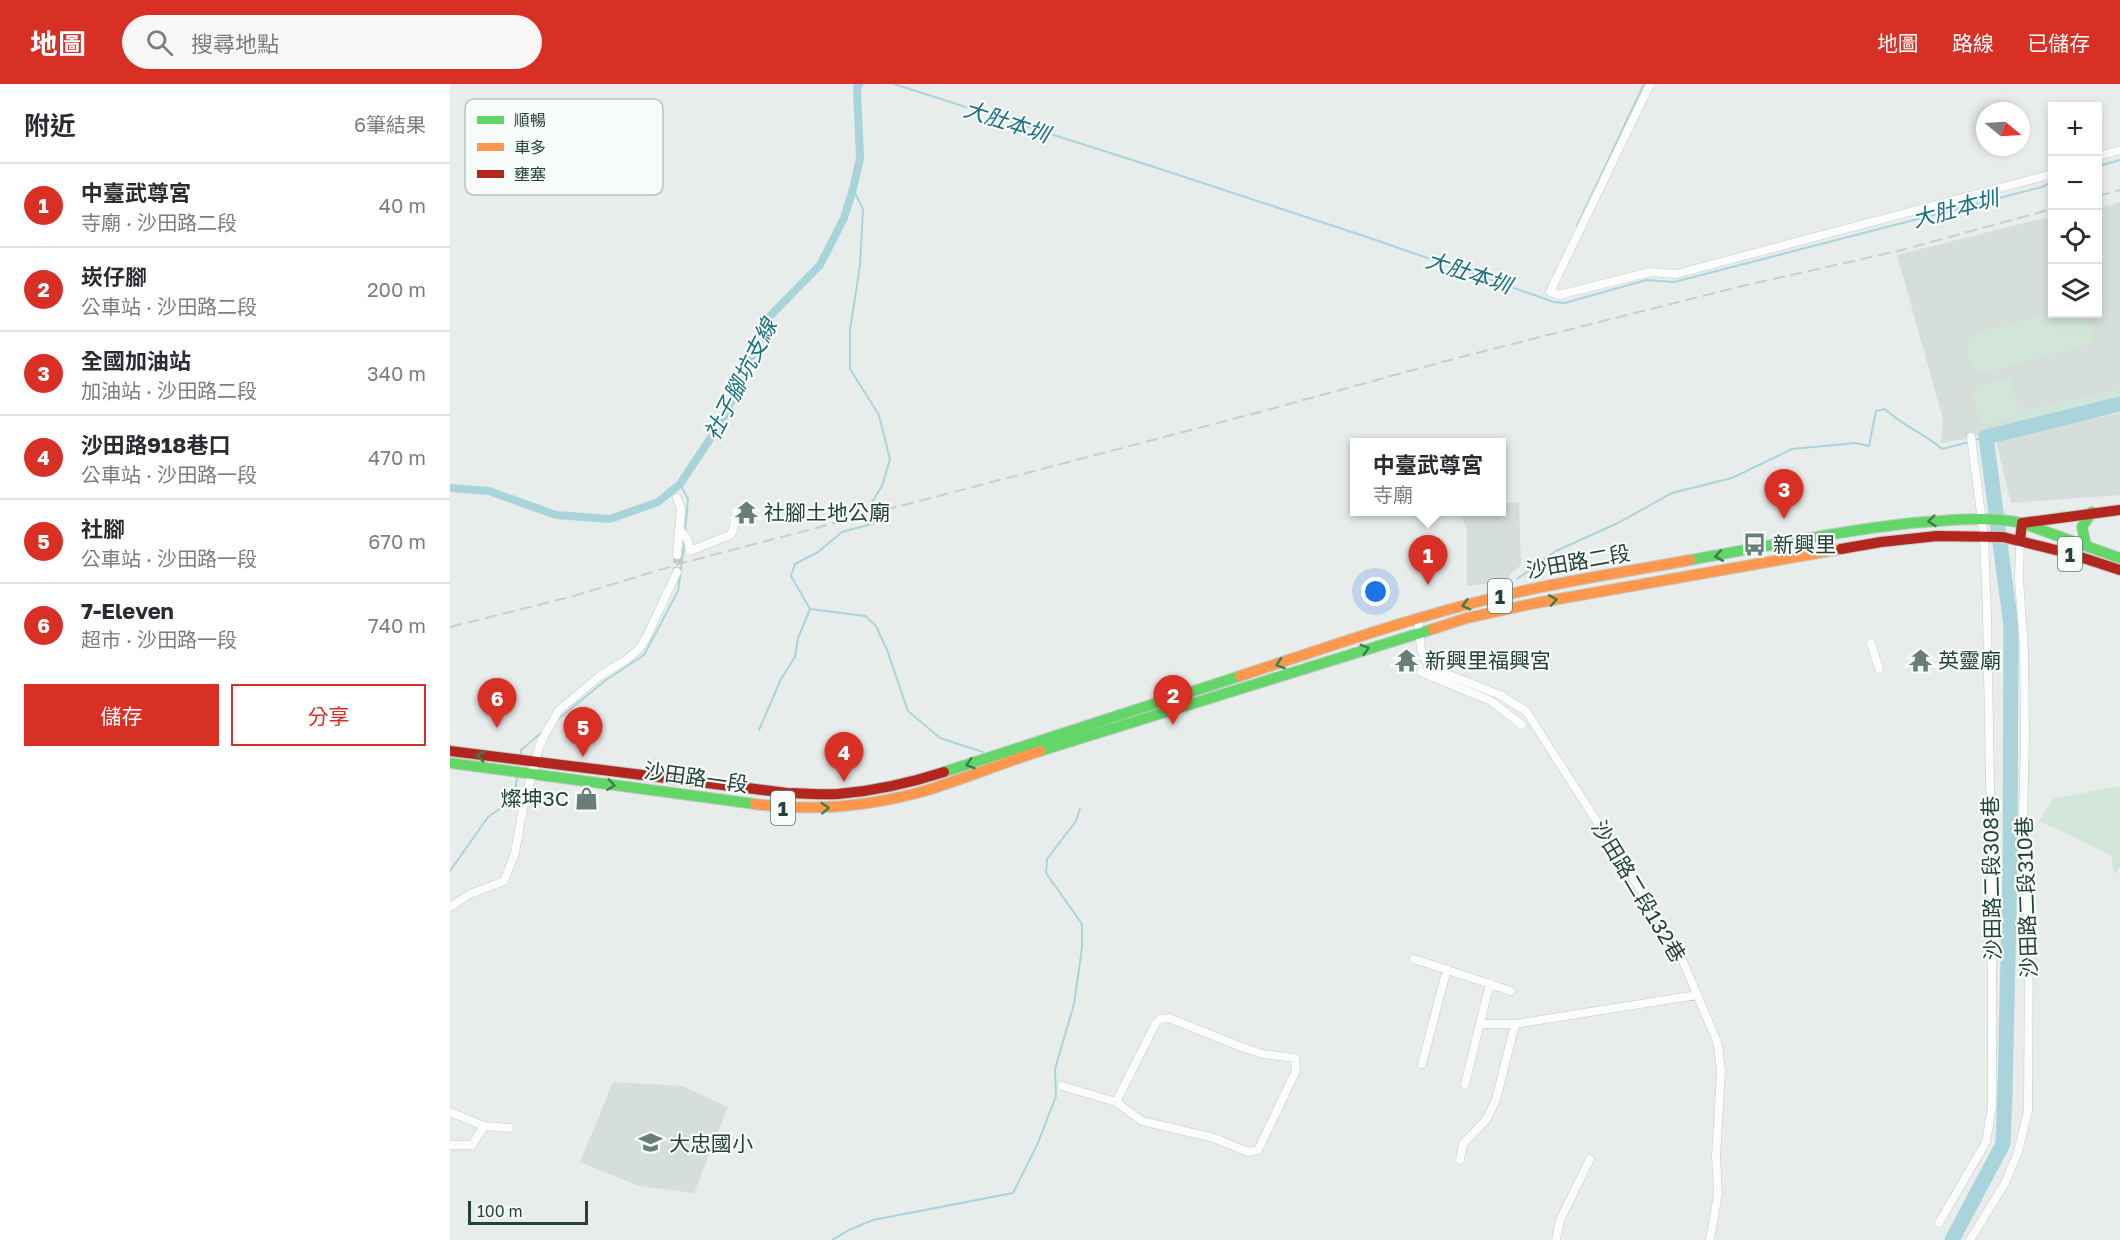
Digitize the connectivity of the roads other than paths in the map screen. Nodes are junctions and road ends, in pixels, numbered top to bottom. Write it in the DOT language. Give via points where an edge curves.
graph roads {
  1 [pos="1650,84"];
  2 [pos="2120,150"];
  3 [pos="2102,155"];
  4 [pos="2048,175"];
  5 [pos="1971,437"];
  6 [pos="677,498"];
  7 [pos="2120,510"];
  8 [pos="2092,512"];
  9 [pos="736,513"];
  10 [pos="1986,519"];
  11 [pos="2022,523"];
  12 [pos="681,531"];
  13 [pos="1993,537"];
  14 [pos="2020,540"];
  15 [pos="2086,545"];
  16 [pos="677,555"];
  17 [pos="2120,558"];
  18 [pos="2120,570"];
  19 [pos="677,572"];
  20 [pos="1418,618"];
  21 [pos="1419,632"];
  22 [pos="1871,643"];
  23 [pos="1879,669"];
  24 [pos="1421,672"];
  25 [pos="1522,725"];
  26 [pos="450,751"];
  27 [pos="1027,751"];
  28 [pos="450,763"];
  29 [pos="510,766"];
  30 [pos="534,769"];
  31 [pos="450,907"];
  32 [pos="1414,959"];
  33 [pos="1447,969"];
  34 [pos="1490,983"];
  35 [pos="1511,991"];
  36 [pos="1697,995"];
  37 [pos="1481,1024"];
  38 [pos="1515,1024"];
  39 [pos="1422,1064"];
  40 [pos="1466,1084"];
  41 [pos="1062,1086"];
  42 [pos="1116,1102"];
  43 [pos="450,1112"];
  44 [pos="484,1126"];
  45 [pos="508,1128"];
  46 [pos="450,1145"];
  47 [pos="1590,1159"];
  48 [pos="1460,1160"];
  49 [pos="1939,1223"];
  50 [pos="1556,1240"];
  51 [pos="1710,1240"];
  52 [pos="1970,1240"];
  1 -- 4 [label="street" via="1550,292 1559,295 1650,272 1676,274"];
  2 -- 3 [label="street"];
  5 -- 10 [label="street, 沙田路二段308巷"];
  6 -- 12 [label="street"];
  7 -- 8 [label="main road, 沙田路二段"];
  8 -- 11 [label="main road, 沙田路二段"];
  8 -- 15 [label="main road" via="2080,532"];
  9 -- 12 [label="street" via="730,535 690,551"];
  10 -- 11 [label="main road, 沙田路二段 / 1"];
  10 -- 13 [label="street, 沙田路二段308巷"];
  10 -- 20 [label="main road, 沙田路二段 / 1, one-way" via="1876,527 1534,588"];
  11 -- 14 [label="main road"];
  11 -- 15 [label="main road, 1"];
  12 -- 16 [label="street"];
  13 -- 14 [label="main road, 沙田路二段 / 1"];
  21 -- 13 [label="main road, 沙田路二段 / 1, one-way" via="1536,603 1859,545 1937,536"];
  13 -- 49 [label="street, 沙田路二段308巷" via="1987,616 1992,1107 1986,1142"];
  14 -- 18 [label="main road, 1"];
  14 -- 52 [label="street, 沙田路二段310巷" via="2023,823 2030,932 2028,1111 2018,1152"];
  15 -- 17 [label="main road, 1"];
  19 -- 30 [label="street" via="639,649 559,710 539,747"];
  20 -- 21 [label="street, 沙田路二段132巷"];
  20 -- 27 [label="main road, 沙田路二段 / 1, one-way"];
  27 -- 21 [label="main road, 沙田路二段 / 1, one-way"];
  21 -- 36 [label="street, 沙田路二段132巷" via="1421,650 1429,667 1500,695 1526,711 1676,945"];
  22 -- 23 [label="street"];
  24 -- 25 [label="street" via="1491,701"];
  29 -- 26 [label="main road, 1, one-way"];
  27 -- 30 [label="main road, 沙田路一段 / 1" via="926,778 836,794 787,793"];
  28 -- 29 [label="main road, 1"];
  29 -- 30 [label="main road, 1"];
  30 -- 31 [label="street" via="515,853 504,881 470,894"];
  32 -- 33 [label="street"];
  33 -- 34 [label="street"];
  33 -- 39 [label="street"];
  34 -- 35 [label="street"];
  34 -- 37 [label="street"];
  36 -- 38 [label="street"];
  36 -- 51 [label="street, 沙田路二段132巷" via="1718,1044 1721,1072 1718,1194"];
  37 -- 38 [label="street"];
  37 -- 40 [label="street"];
  38 -- 48 [label="street" via="1496,1100 1486,1120 1463,1144"];
  41 -- 42 [label="street"];
  42 -- 42 [label="street" via="1142,1121 1214,1138 1248,1152 1258,1149 1296,1071 1295,1058 1263,1054 1169,1018 1160,1019"];
  43 -- 44 [label="street"];
  44 -- 45 [label="street"];
  44 -- 46 [label="street" via="471,1145"];
  47 -- 50 [label="street" via="1560,1220"];
}
